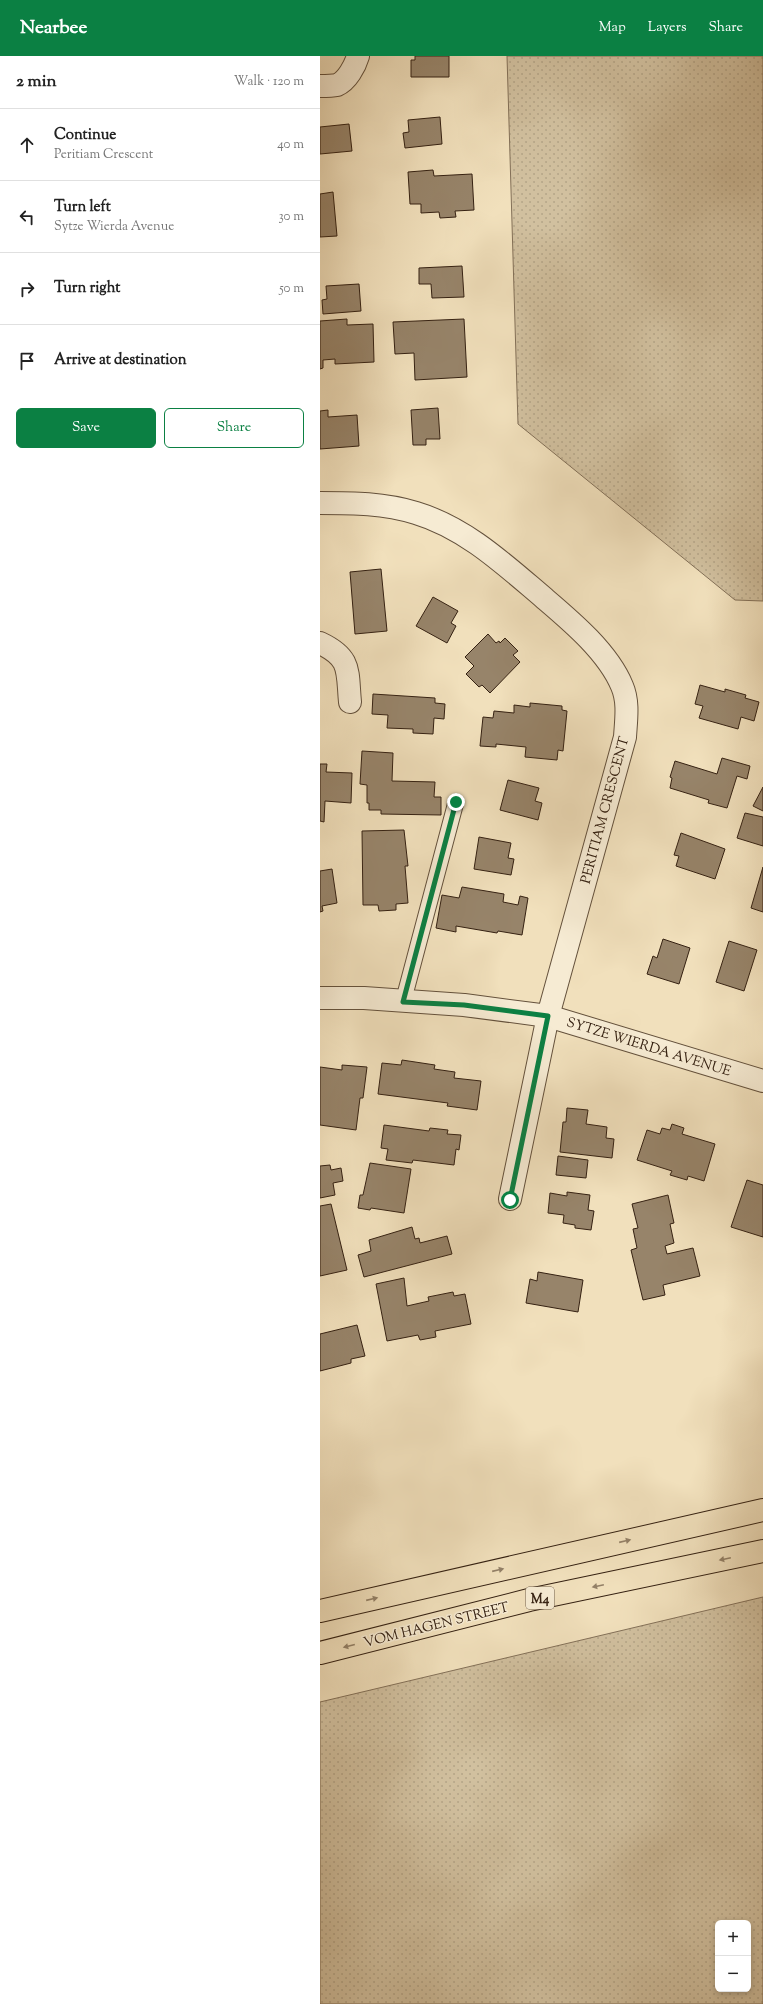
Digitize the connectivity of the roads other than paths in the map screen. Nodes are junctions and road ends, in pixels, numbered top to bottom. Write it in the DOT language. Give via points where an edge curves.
graph roads {
  1 [pos="358,56"];
  2 [pos="320,86"];
  3 [pos="320,503"];
  4 [pos="320,643"];
  5 [pos="350,702"];
  6 [pos="456,802"];
  7 [pos="320,998"];
  8 [pos="403,1002"];
  9 [pos="548,1016"];
  10 [pos="763,1081"];
  11 [pos="510,1200"];
  12 [pos="763,1510"];
  13 [pos="763,1551"];
  14 [pos="320,1612"];
  15 [pos="320,1653"];
  1 -- 2 [label="street" via="348,76 337,85"];
  3 -- 9 [label="street, PERITIAM CRESCENT" via="391,506 440,522 467,537 498,558 586,636 609,664 622,686 627,706 625,737"];
  4 -- 5 [label="street" via="337,652 344,660 347,666"];
  6 -- 8 [label="lane"];
  7 -- 8 [label="street, SYTZE WIERDA AVENUE" via="364,998"];
  8 -- 9 [label="street, SYTZE WIERDA AVENUE" via="464,1005"];
  9 -- 10 [label="street, SYTZE WIERDA AVENUE"];
  9 -- 11 [label="street, PERITIAM CRESCENT"];
  14 -- 12 [label="main road, one-way"];
  13 -- 15 [label="main road, VOM HAGEN STREET / M4, one-way" via="529,1600"];
}
